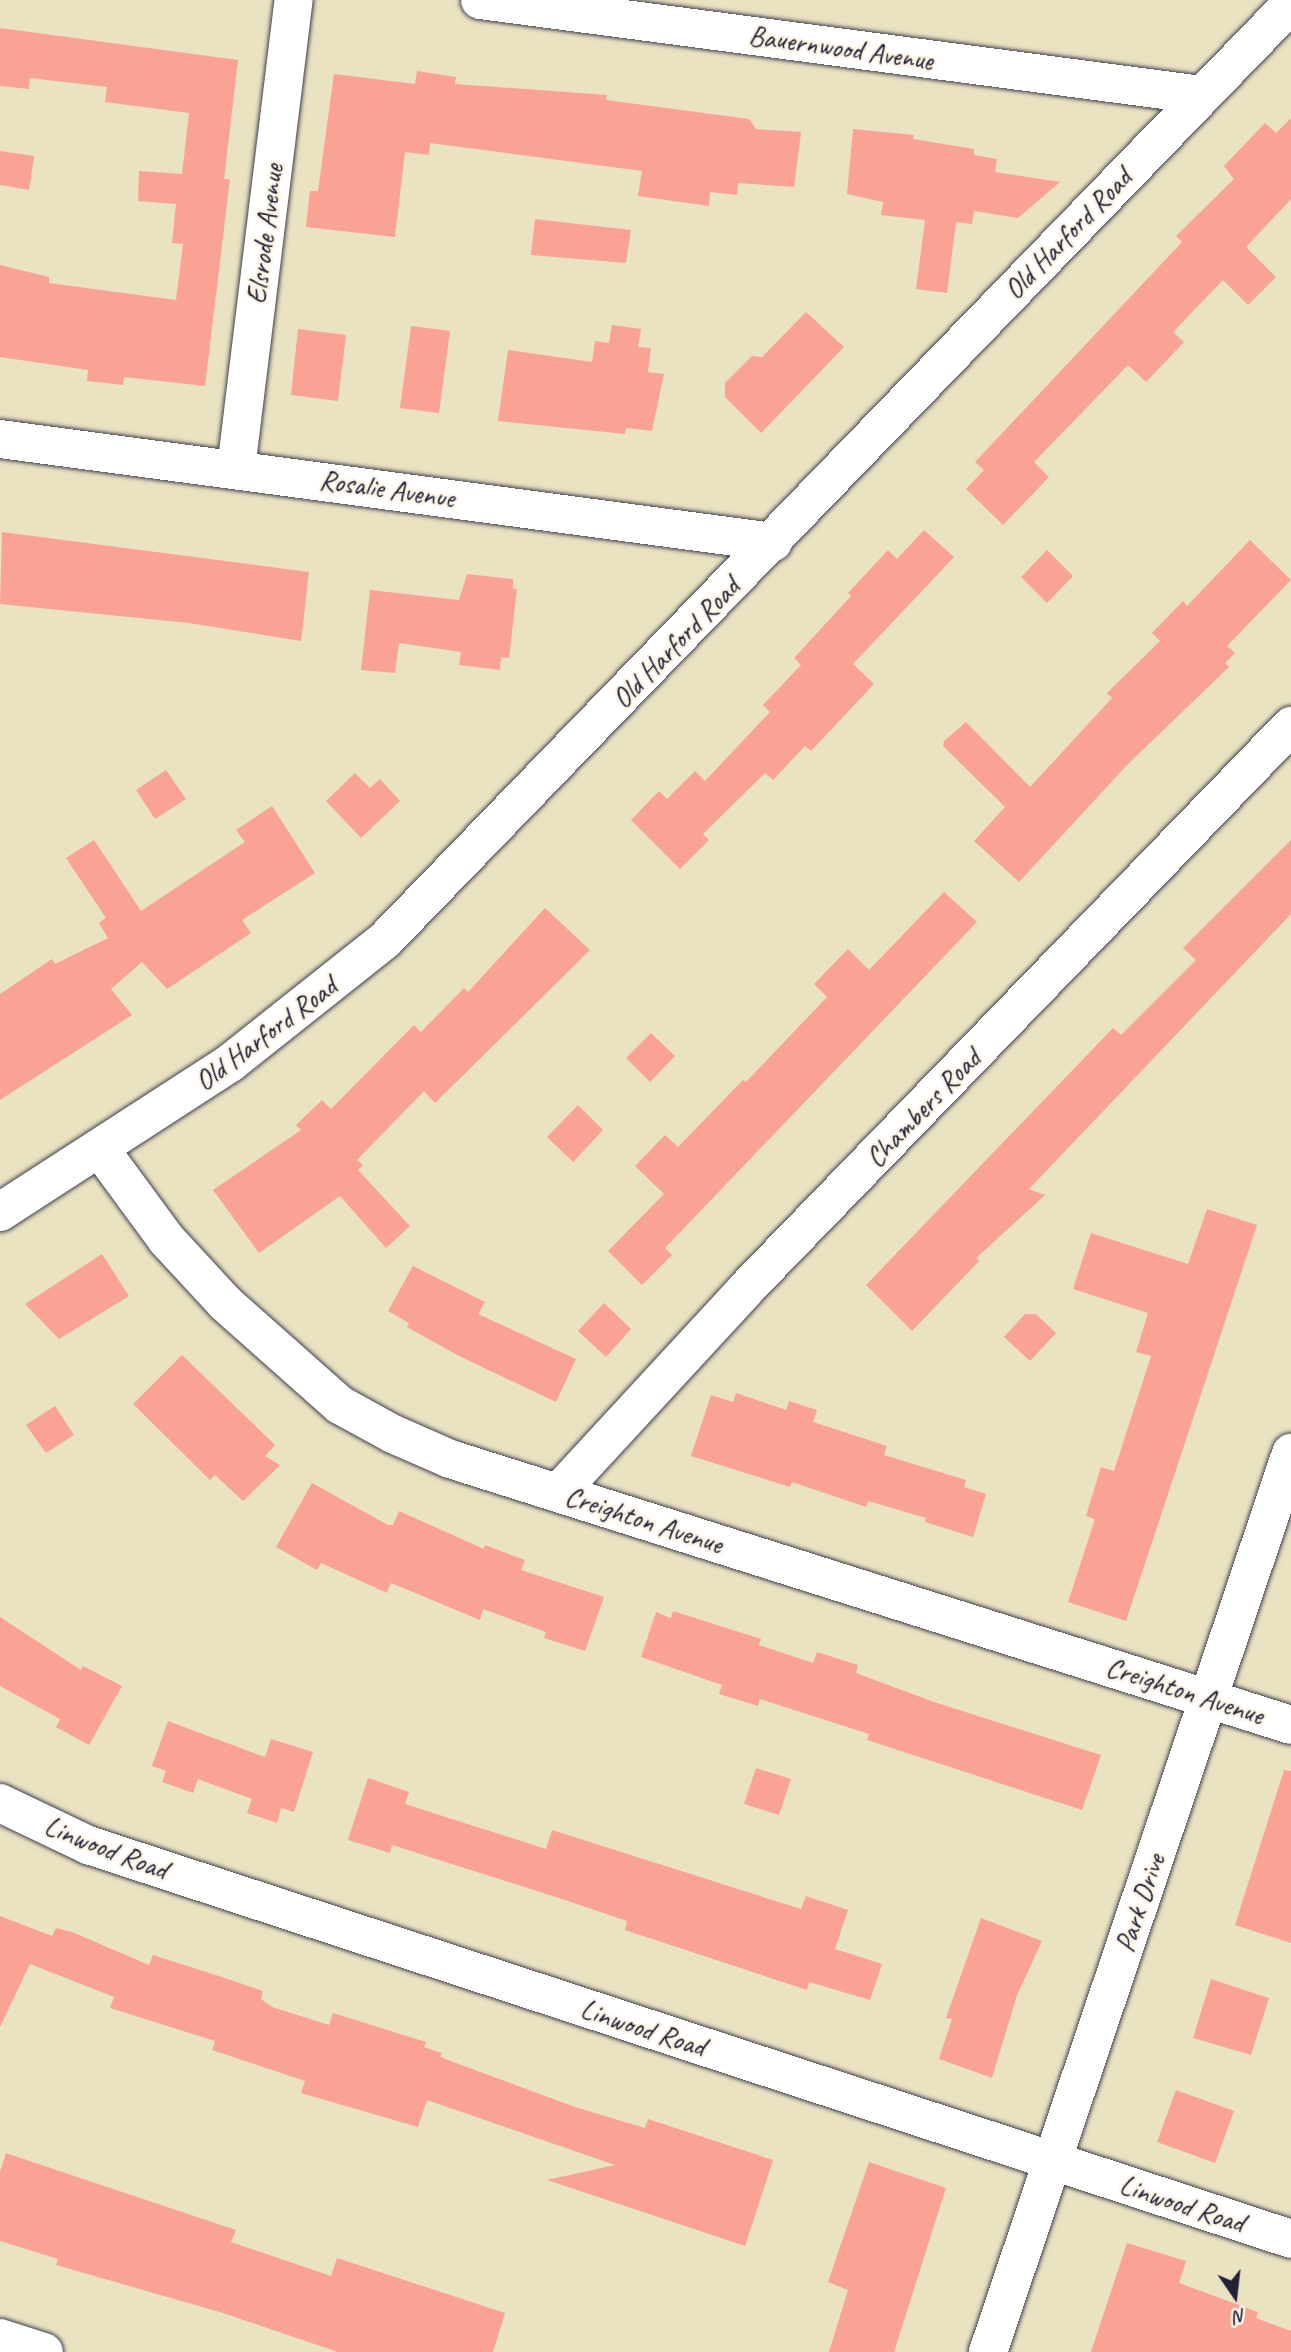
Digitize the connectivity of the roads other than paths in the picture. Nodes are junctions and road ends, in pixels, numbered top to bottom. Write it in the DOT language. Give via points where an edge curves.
graph roads {
  1 [pos="294,0"];
  2 [pos="480,0"];
  3 [pos="1291,4"];
  4 [pos="1202,95"];
  5 [pos="0,439"];
  6 [pos="236,469"];
  7 [pos="773,542"];
  8 [pos="1291,726"];
  9 [pos="100,1149"];
  10 [pos="0,1212"];
  11 [pos="1291,1453"];
  12 [pos="559,1492"];
  13 [pos="1211,1700"];
  14 [pos="1291,1725"];
  15 [pos="0,1803"];
  16 [pos="1049,2162"];
  17 [pos="1291,2239"];
  18 [pos="0,2338"];
  19 [pos="44,2352"];
  20 [pos="988,2352"];
  1 -- 6 [label="street, Elsrode Avenue"];
  2 -- 4 [label="street, Bauernwood Avenue"];
  3 -- 4 [label="street, Old Harford Road"];
  4 -- 7 [label="street, Old Harford Road"];
  5 -- 6 [label="street, Rosalie Avenue"];
  6 -- 7 [label="street, Rosalie Avenue"];
  7 -- 9 [label="street, Old Harford Road" via="385,940 240,1056"];
  8 -- 12 [label="street, Chambers Road" via="746,1289"];
  9 -- 10 [label="street, Old Harford Road"];
  9 -- 12 [label="street, Creighton Avenue" via="166,1239 225,1303 341,1405 450,1459"];
  11 -- 13 [label="street, Park Drive"];
  12 -- 13 [label="street, Creighton Avenue"];
  13 -- 14 [label="street, Creighton Avenue"];
  13 -- 16 [label="street, Park Drive"];
  15 -- 16 [label="street, Linwood Road" via="88,1845"];
  16 -- 17 [label="street, Linwood Road"];
  16 -- 20 [label="street, Park Drive"];
  18 -- 19 [label="street"];
}
